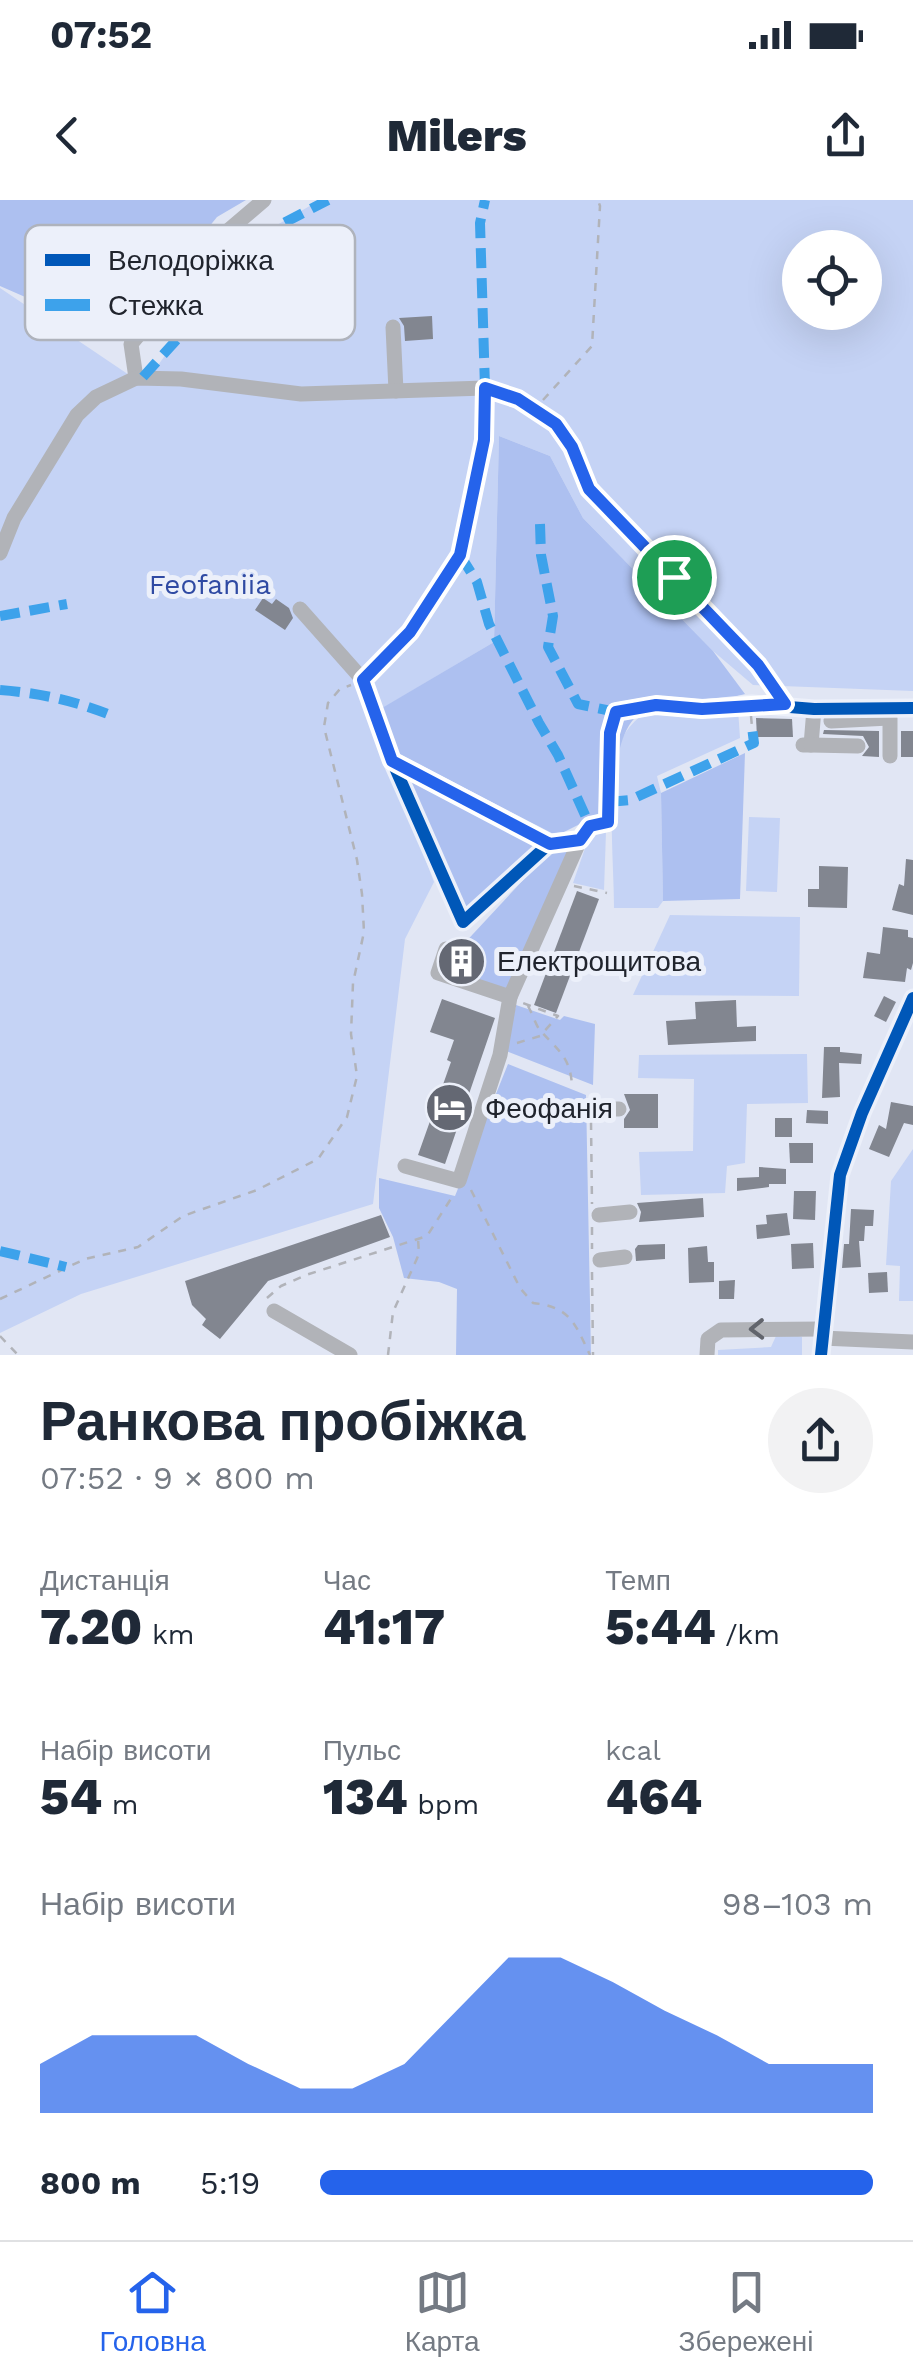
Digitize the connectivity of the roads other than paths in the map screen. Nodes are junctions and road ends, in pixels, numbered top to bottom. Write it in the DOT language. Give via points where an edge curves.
graph roads {
  1 [pos="264,200"];
  2 [pos="235,225"];
  3 [pos="393,327"];
  4 [pos="134,340"];
  5 [pos="136,378"];
  6 [pos="396,390"];
  7 [pos="0,554"];
  8 [pos="300,609"];
  9 [pos="785,704"];
  10 [pos="913,708"];
  11 [pos="814,709"];
  12 [pos="913,717"];
  13 [pos="890,718"];
  14 [pos="830,721"];
  15 [pos="858,746"];
  16 [pos="890,756"];
  17 [pos="392,761"];
  18 [pos="580,840"];
  19 [pos="550,844"];
  20 [pos="446,949"];
  21 [pos="510,998"];
  22 [pos="913,998"];
  23 [pos="598,1109"];
  24 [pos="619,1109"];
  25 [pos="405,1166"];
  26 [pos="630,1212"];
  27 [pos="600,1215"];
  28 [pos="625,1257"];
  29 [pos="600,1260"];
  30 [pos="270,1304"];
  31 [pos="822,1340"];
  32 [pos="913,1342"];
  33 [pos="350,1355"];
  34 [pos="707,1355"];
  1 -- 2 [label="street"];
  3 -- 6 [label="street"];
  4 -- 5 [label="street"];
  5 -- 6 [label="street" via="301,394"];
  5 -- 7 [label="street" via="96,397 78,415 14,518"];
  6 -- 9 [label="street" via="485,388 556,424 589,489 758,665"];
  8 -- 17 [label="street" via="363,680"];
  9 -- 11 [label="street"];
  9 -- 18 [label="street" via="656,705 616,712 608,822 590,826"];
  10 -- 11 [label="street"];
  11 -- 15 [label="street" via="807,745"];
  12 -- 13 [label="street"];
  13 -- 14 [label="street"];
  13 -- 16 [label="street"];
  17 -- 19 [label="street"];
  17 -- 19 [label="street" via="463,922"];
  18 -- 19 [label="street"];
  18 -- 21 [label="street"];
  20 -- 21 [label="street" via="438,973"];
  21 -- 25 [label="street" via="464,1183"];
  22 -- 31 [label="street" via="840,1175"];
  23 -- 24 [label="street"];
  26 -- 27 [label="street"];
  28 -- 29 [label="street"];
  30 -- 33 [label="street"];
  31 -- 32 [label="street"];
  31 -- 34 [label="street, one-way" via="720,1330 708,1340"];
}
